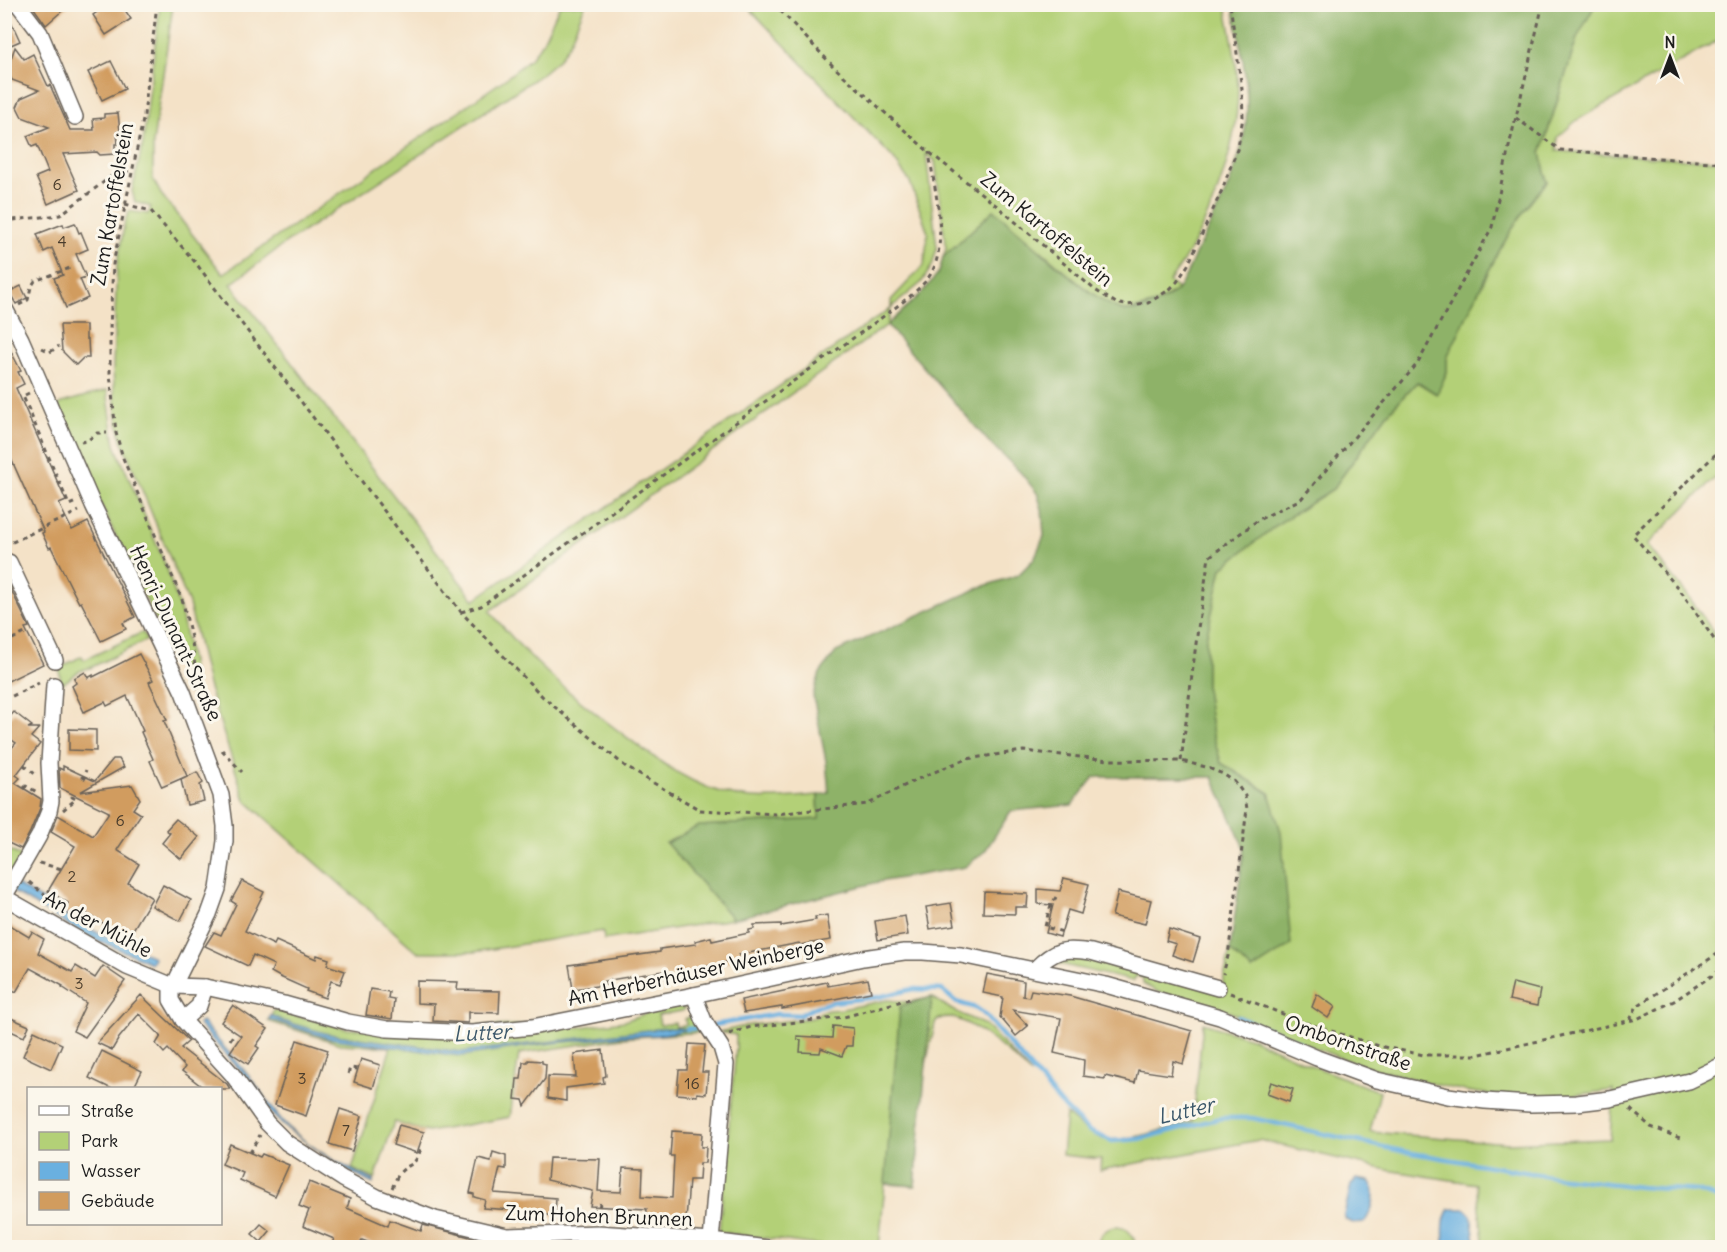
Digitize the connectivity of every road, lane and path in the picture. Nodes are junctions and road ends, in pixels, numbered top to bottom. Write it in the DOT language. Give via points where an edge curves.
graph roads {
  1 [pos="18,4"];
  2 [pos="157,4"];
  3 [pos="774,4"];
  4 [pos="1230,4"];
  5 [pos="1543,4"];
  6 [pos="75,117"];
  7 [pos="1516,118"];
  8 [pos="929,152"];
  9 [pos="1722,164"];
  10 [pos="133,171"];
  11 [pos="125,204"];
  12 [pos="4,220"];
  13 [pos="70,268"];
  14 [pos="6,309"];
  15 [pos="42,387"];
  16 [pos="107,433"];
  17 [pos="68,447"];
  18 [pos="1722,447"];
  19 [pos="81,500"];
  20 [pos="82,509"];
  21 [pos="4,546"];
  22 [pos="4,561"];
  23 [pos="461,612"];
  24 [pos="39,627"];
  25 [pos="4,643"];
  26 [pos="1722,651"];
  27 [pos="55,660"];
  28 [pos="48,684"];
  29 [pos="4,700"];
  30 [pos="194,718"];
  31 [pos="1181,761"];
  32 [pos="86,770"];
  33 [pos="86,779"];
  34 [pos="62,869"];
  35 [pos="13,883"];
  36 [pos="1056,897"];
  37 [pos="60,898"];
  38 [pos="1063,932"];
  39 [pos="1722,951"];
  40 [pos="1035,969"];
  41 [pos="1722,969"];
  42 [pos="173,986"];
  43 [pos="205,987"];
  44 [pos="1218,988"];
  45 [pos="694,995"];
  46 [pos="909,999"];
  47 [pos="183,1020"];
  48 [pos="1630,1020"];
  49 [pos="236,1032"];
  50 [pos="717,1039"];
  51 [pos="230,1040"];
  52 [pos="1722,1065"];
  53 [pos="358,1069"];
  54 [pos="348,1074"];
  55 [pos="1610,1099"];
  56 [pos="267,1123"];
  57 [pos="1680,1138"];
  58 [pos="421,1148"];
  59 [pos="250,1153"];
  60 [pos="386,1201"];
  61 [pos="600,1203"];
  62 [pos="574,1219"];
  63 [pos="711,1241"];
  64 [pos="536,1242"];
  65 [pos="767,1248"];
  1 -- 6 [label="street" via="40,33"];
  2 -- 10 [label="path, Zum Kartoffelstein"];
  3 -- 8 [label="path, Zum Kartoffelstein" via="834,67"];
  4 -- 8 [label="path, Zum Kartoffelstein" via="1242,89 1238,147 1188,265 1169,290 1148,303 1125,305 1104,297"];
  5 -- 7 [label="path"];
  7 -- 9 [label="path" via="1560,150"];
  7 -- 31 [label="path" via="1492,227 1418,363 1301,499 1258,520 1209,557"];
  8 -- 23 [label="path" via="940,248 936,265 925,282 888,313 481,606"];
  10 -- 11 [label="path, Zum Kartoffelstein"];
  10 -- 12 [label="path" via="117,172 60,215"];
  11 -- 23 [label="path" via="151,211 195,262"];
  11 -- 30 [label="path, Zum Kartoffelstein" via="111,297 110,373 116,433 186,613 198,683"];
  13 -- 14 [label="path" via="35,281 28,300"];
  14 -- 15 [label="street, Henri-Dunant-Straße"];
  15 -- 17 [label="street, Henri-Dunant-Straße"];
  15 -- 19 [label="path" via="23,396 69,504"];
  16 -- 17 [label="path" via="97,433"];
  17 -- 30 [label="street, Henri-Dunant-Straße"];
  18 -- 26 [label="path" via="1633,535 1683,594"];
  20 -- 21 [label="path"];
  22 -- 24 [label="street" via="9,562"];
  23 -- 31 [label="path" via="543,697 626,767 700,810 776,814 868,804 966,759 1023,751 1110,760"];
  24 -- 25 [label="path"];
  24 -- 27 [label="street"];
  28 -- 29 [label="path"];
  28 -- 35 [label="street" via="50,811"];
  30 -- 42 [label="street, Henri-Dunant-Straße" via="221,795 225,841 212,906"];
  31 -- 44 [label="path" via="1206,767 1235,782 1245,796 1247,808 1228,956"];
  32 -- 33 [label="path"];
  34 -- 35 [label="path"];
  35 -- 37 [label="path" via="56,904"];
  35 -- 42 [label="street, An der Mühle" via="127,967"];
  36 -- 38 [label="path" via="1045,927"];
  39 -- 48 [label="path" via="1637,1006"];
  40 -- 44 [label="street" via="1055,952 1078,950"];
  40 -- 45 [label="street, Am Herberhäuser Weinberge" via="962,955 904,952"];
  40 -- 55 [label="street, Ombornstraße" via="1220,1017 1317,1058 1387,1082 1448,1096 1505,1103"];
  41 -- 48 [label="path" via="1674,1001"];
  42 -- 43 [label="street, Am Herberhäuser Weinberge"];
  42 -- 47 [label="street, Zum Hohen Brunnen" via="171,1000"];
  43 -- 45 [label="street, Am Herberhäuser Weinberge" via="378,1028 452,1033 532,1027"];
  43 -- 47 [label="street" via="199,1006"];
  44 -- 48 [label="path" via="1354,1039 1432,1056 1485,1054"];
  45 -- 50 [label="street" via="704,1021"];
  46 -- 50 [label="path" via="844,1017 751,1027"];
  47 -- 56 [label="street, Zum Hohen Brunnen" via="231,1074"];
  49 -- 51 [label="path"];
  50 -- 63 [label="street" via="726,1068"];
  52 -- 55 [label="street, Ombornstraße" via="1689,1081"];
  53 -- 54 [label="path" via="350,1068"];
  55 -- 57 [label="path" via="1632,1110 1651,1127"];
  56 -- 59 [label="path"];
  56 -- 60 [label="street, Zum Hohen Brunnen" via="287,1143"];
  58 -- 60 [label="path" via="411,1166 398,1175"];
  60 -- 64 [label="street, Zum Hohen Brunnen" via="435,1219"];
  61 -- 62 [label="path" via="599,1208"];
  63 -- 64 [label="street, Zum Hohen Brunnen" via="564,1233"];
  63 -- 65 [label="street, Zum Hohen Brunnen"];
}
